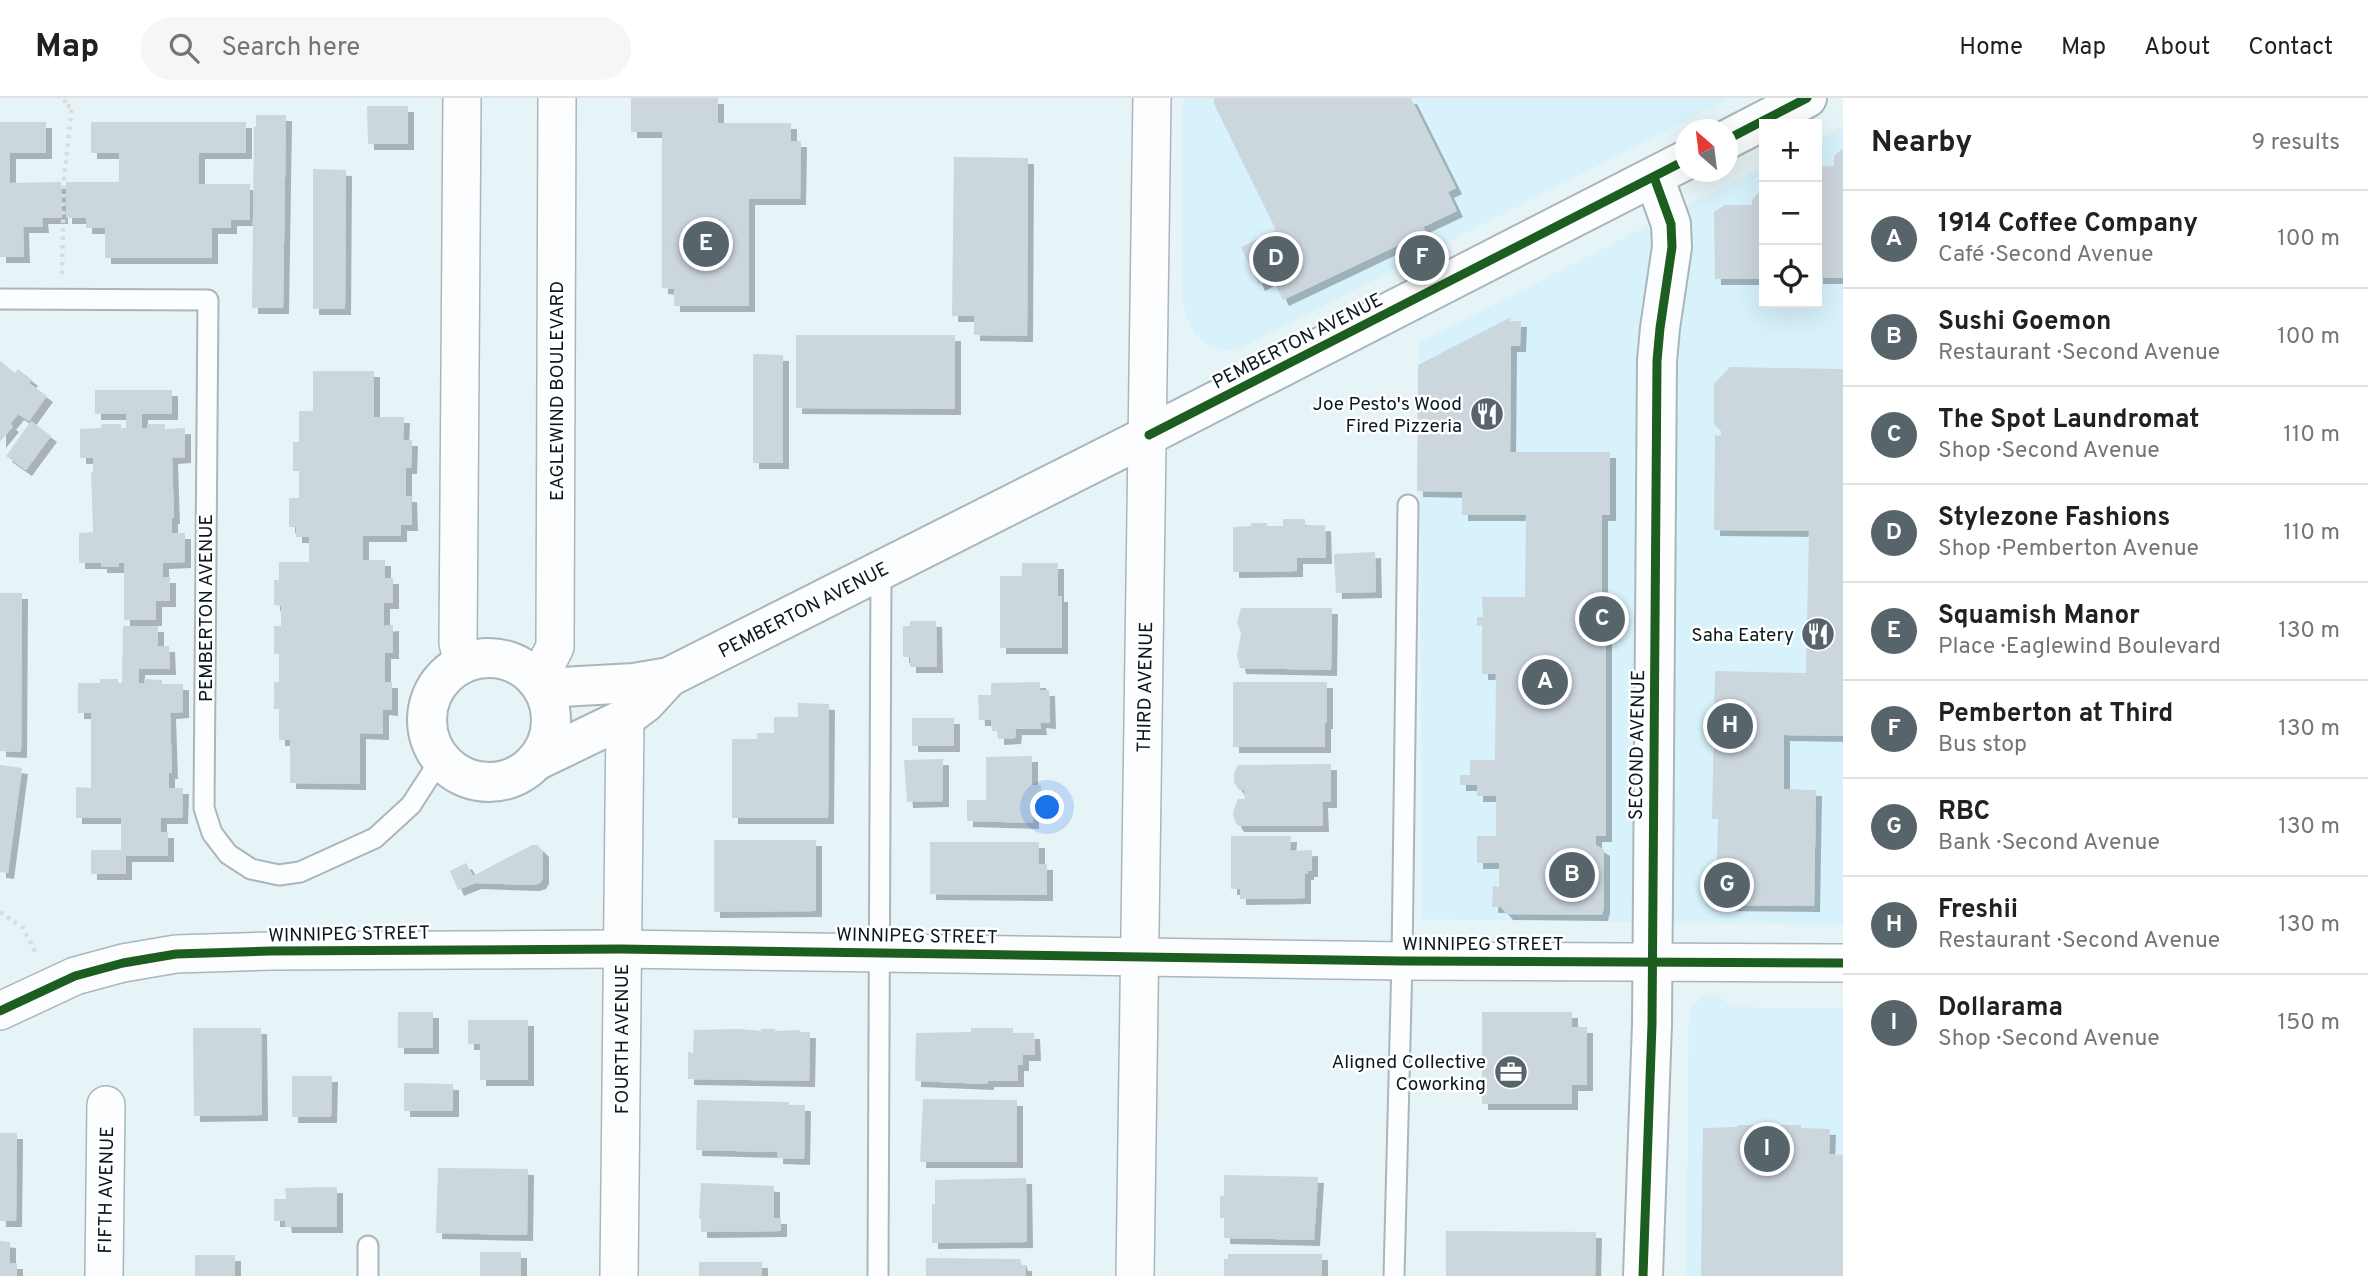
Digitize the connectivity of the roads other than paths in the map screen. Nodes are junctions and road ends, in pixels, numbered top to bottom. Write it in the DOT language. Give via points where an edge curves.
graph roads {
  1 [pos="462,98"];
  2 [pos="557,98"];
  3 [pos="1152,98"];
  4 [pos="1808,98"];
  5 [pos="1738,133"];
  6 [pos="1670,169"];
  7 [pos="0,299"];
  8 [pos="1149,435"];
  9 [pos="1408,505"];
  10 [pos="881,570"];
  11 [pos="463,663"];
  12 [pos="669,677"];
  13 [pos="540,684"];
  14 [pos="625,718"];
  15 [pos="440,760"];
  16 [pos="538,760"];
  17 [pos="621,948"];
  18 [pos="880,952"];
  19 [pos="1137,955"];
  20 [pos="1402,961"];
  21 [pos="1652,961"];
  22 [pos="1843,962"];
  23 [pos="0,1010"];
  24 [pos="106,1105"];
  25 [pos="368,1246"];
  26 [pos="104,1276"];
  27 [pos="368,1276"];
  28 [pos="619,1276"];
  29 [pos="878,1276"];
  30 [pos="1135,1276"];
  31 [pos="1394,1276"];
  32 [pos="1643,1276"];
  1 -- 11 [label="street" via="458,643"];
  2 -- 13 [label="street, EAGLEWIND BOULEVARD" via="555,647"];
  3 -- 8 [label="street, THIRD AVENUE"];
  4 -- 5 [label="street"];
  6 -- 8 [label="street, PEMBERTON AVENUE"];
  6 -- 21 [label="street, SECOND AVENUE" via="1672,247 1657,361"];
  7 -- 15 [label="lane, PEMBERTON AVENUE" via="208,300 204,808 212,833 228,855 251,869 279,876 300,872 375,838 411,805"];
  8 -- 10 [label="street, PEMBERTON AVENUE"];
  8 -- 19 [label="street, THIRD AVENUE"];
  9 -- 20 [label="lane"];
  10 -- 12 [label="street, PEMBERTON AVENUE"];
  10 -- 18 [label="lane"];
  11 -- 13 [label="street" via="483,657 503,659 522,666"];
  11 -- 15 [label="street" via="446,674 427,707 430,744"];
  12 -- 13 [label="street, PEMBERTON AVENUE" via="634,683"];
  12 -- 14 [label="street, PEMBERTON AVENUE"];
  13 -- 16 [label="street" via="550,705 552,724"];
  14 -- 16 [label="street, PEMBERTON AVENUE"];
  14 -- 17 [label="street, FOURTH AVENUE"];
  15 -- 16 [label="street" via="471,780 489,783 508,780"];
  17 -- 18 [label="street, WINNIPEG STREET"];
  17 -- 23 [label="street, WINNIPEG STREET" via="176,954 75,976"];
  17 -- 28 [label="street, FOURTH AVENUE"];
  18 -- 19 [label="street, WINNIPEG STREET"];
  18 -- 29 [label="lane"];
  19 -- 20 [label="street, WINNIPEG STREET"];
  19 -- 30 [label="street, THIRD AVENUE"];
  20 -- 21 [label="street, WINNIPEG STREET"];
  20 -- 31 [label="lane"];
  21 -- 22 [label="street, WINNIPEG STREET"];
  21 -- 32 [label="street, SECOND AVENUE"];
  24 -- 26 [label="street, FIFTH AVENUE"];
  25 -- 27 [label="lane"];
}
